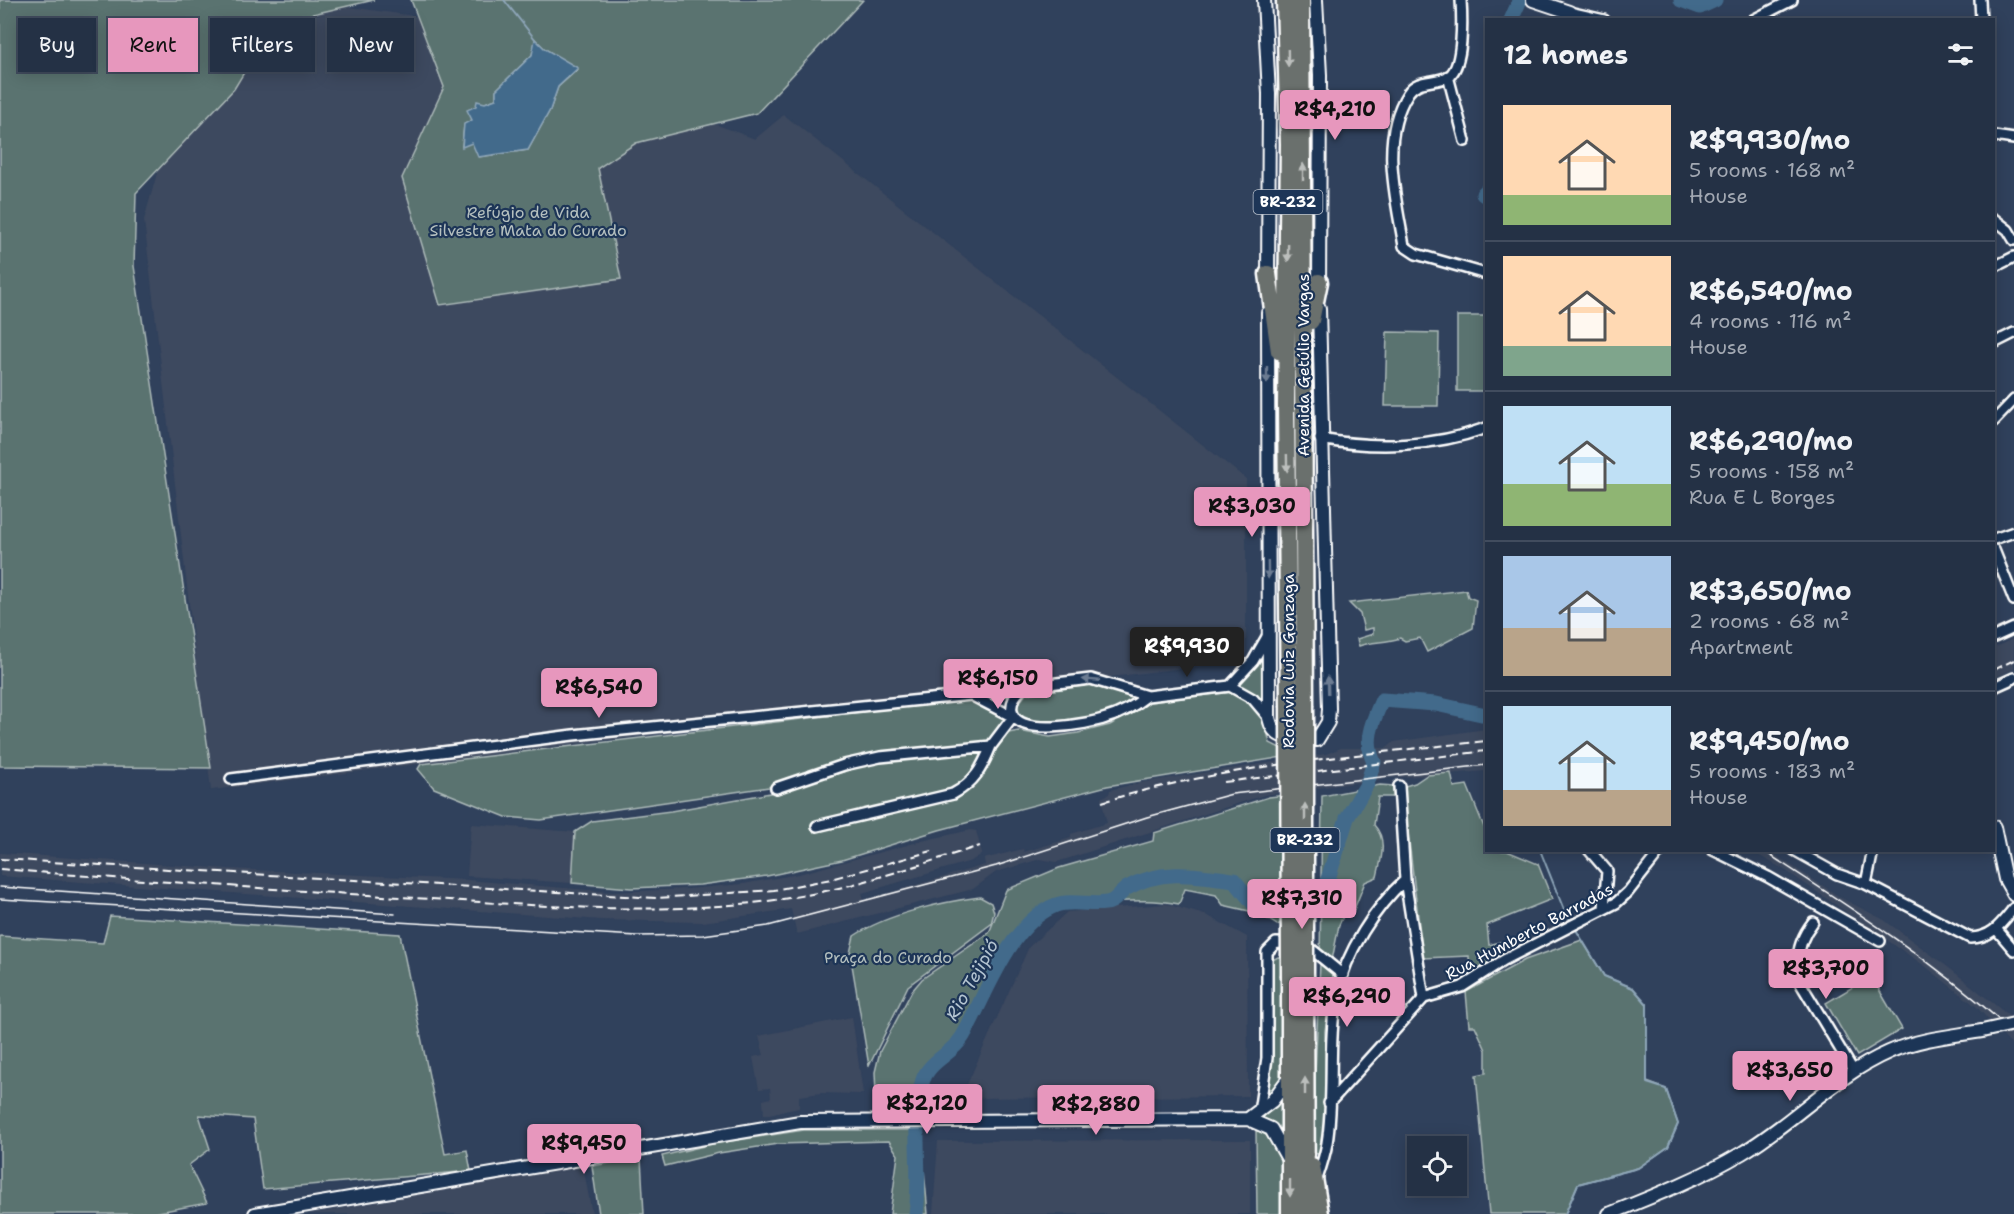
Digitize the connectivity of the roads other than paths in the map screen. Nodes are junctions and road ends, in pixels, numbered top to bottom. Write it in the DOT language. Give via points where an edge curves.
graph roads {
  1 [pos="1264,0"];
  2 [pos="1285,0"];
  3 [pos="1301,0"];
  4 [pos="1316,0"];
  5 [pos="1461,0"];
  6 [pos="1534,0"];
  7 [pos="1792,0"];
  8 [pos="1980,0"];
  9 [pos="1564,10"];
  10 [pos="1596,18"];
  11 [pos="1758,18"];
  12 [pos="1981,18"];
  13 [pos="1448,76"];
  14 [pos="1995,136"];
  15 [pos="2014,139"];
  16 [pos="1465,141"];
  17 [pos="1995,220"];
  18 [pos="2014,240"];
  19 [pos="2014,257"];
  20 [pos="1995,266"];
  21 [pos="1268,274"];
  22 [pos="1485,274"];
  23 [pos="1319,282"];
  24 [pos="2014,333"];
  25 [pos="1995,342"];
  26 [pos="1305,357"];
  27 [pos="2014,400"];
  28 [pos="1286,405"];
  29 [pos="1995,420"];
  30 [pos="1485,428"];
  31 [pos="1320,439"];
  32 [pos="2014,532"];
  33 [pos="1995,539"];
  34 [pos="1995,552"];
  35 [pos="2014,600"];
  36 [pos="2014,628"];
  37 [pos="1268,635"];
  38 [pos="1996,636"];
  39 [pos="2011,679"];
  40 [pos="1230,686"];
  41 [pos="1023,687"];
  42 [pos="1995,687"];
  43 [pos="2014,691"];
  44 [pos="971,695"];
  45 [pos="1147,696"];
  46 [pos="1297,705"];
  47 [pos="1013,717"];
  48 [pos="1269,718"];
  49 [pos="991,746"];
  50 [pos="231,779"];
  51 [pos="1399,786"];
  52 [pos="776,788"];
  53 [pos="817,826"];
  54 [pos="1995,832"];
  55 [pos="1591,852"];
  56 [pos="1659,852"];
  57 [pos="1717,852"];
  58 [pos="1873,852"];
  59 [pos="1811,854"];
  60 [pos="1405,880"];
  61 [pos="1866,884"];
  62 [pos="2014,895"];
  63 [pos="1604,908"];
  64 [pos="2014,908"];
  65 [pos="1813,922"];
  66 [pos="1997,930"];
  67 [pos="1880,941"];
  68 [pos="2014,950"];
  69 [pos="1342,975"];
  70 [pos="1297,976"];
  71 [pos="1424,998"];
  72 [pos="2014,1024"];
  73 [pos="1854,1072"];
  74 [pos="1289,1078"];
  75 [pos="1329,1103"];
  76 [pos="1259,1112"];
  77 [pos="1248,1119"];
  78 [pos="1305,1145"];
  79 [pos="1290,1162"];
  80 [pos="1317,1181"];
  81 [pos="255,1214"];
  82 [pos="1290,1214"];
  83 [pos="1306,1214"];
  84 [pos="1320,1214"];
  85 [pos="1609,1214"];
  1 -- 21 [label="street" via="1269,94"];
  2 -- 28 [label="highway, Rodovia Luiz Gonzaga / BR-232, one-way" via="1289,144"];
  26 -- 3 [label="highway, Rodovia Luiz Gonzaga / BR-232, one-way"];
  4 -- 23 [label="street, Avenida Getúlio Vargas" via="1320,75"];
  5 -- 13 [label="street" via="1462,28 1455,67"];
  6 -- 9 [label="street"];
  7 -- 11 [label="street"];
  8 -- 12 [label="street"];
  9 -- 10 [label="street"];
  13 -- 16 [label="street"];
  13 -- 22 [label="street" via="1416,84 1399,112 1391,153 1404,246 1416,254"];
  14 -- 15 [label="street"];
  17 -- 18 [label="street"];
  19 -- 20 [label="street"];
  21 -- 28 [label="highway"];
  21 -- 37 [label="street, one-way"];
  23 -- 26 [label="highway"];
  23 -- 31 [label="street, Avenida Getúlio Vargas"];
  24 -- 25 [label="street"];
  26 -- 46 [label="highway, Rodovia Luiz Gonzaga / BR-232"];
  27 -- 29 [label="street"];
  28 -- 46 [label="highway, Rodovia Luiz Gonzaga / BR-232, one-way"];
  30 -- 31 [label="street" via="1462,436 1406,444"];
  48 -- 31 [label="street, Avenida Getúlio Vargas, one-way" via="1278,736 1292,739 1317,740 1328,722"];
  32 -- 33 [label="street"];
  34 -- 35 [label="street"];
  36 -- 38 [label="street"];
  37 -- 40 [label="street" via="1253,661"];
  37 -- 48 [label="street"];
  39 -- 42 [label="street"];
  39 -- 43 [label="street"];
  40 -- 45 [label="street"];
  40 -- 48 [label="street" via="1253,699"];
  41 -- 44 [label="street"];
  45 -- 41 [label="street, one-way" via="1091,679"];
  41 -- 47 [label="street" via="1012,703"];
  44 -- 47 [label="street"];
  44 -- 50 [label="street" via="573,735"];
  45 -- 47 [label="street" via="1105,719 1038,728"];
  46 -- 70 [label="highway, Rodovia Luiz Gonzaga / BR-232, bridge"];
  47 -- 49 [label="street"];
  49 -- 52 [label="street" via="880,757"];
  49 -- 53 [label="street" via="978,775 953,794"];
  51 -- 60 [label="street"];
  54 -- 62 [label="street" via="2005,879"];
  55 -- 63 [label="street" via="1607,871"];
  56 -- 63 [label="street, Rua Humberto Barradas" via="1628,892"];
  57 -- 67 [label="street"];
  58 -- 61 [label="street"];
  59 -- 61 [label="street" via="1837,874"];
  60 -- 69 [label="street" via="1368,928"];
  60 -- 71 [label="street"];
  61 -- 66 [label="street" via="1961,935 1982,938"];
  63 -- 71 [label="street, Rua Humberto Barradas" via="1504,960 1462,987"];
  64 -- 66 [label="street"];
  65 -- 73 [label="street" via="1801,942 1797,970 1801,984"];
  66 -- 68 [label="street"];
  69 -- 75 [label="street" via="1333,1027"];
  69 -- 76 [label="street" via="1305,944 1276,943 1267,952 1267,1058"];
  70 -- 74 [label="highway, Rodovia Luiz Gonzaga / BR-232"];
  78 -- 70 [label="highway, Rodovia Luiz Gonzaga / BR-232, one-way"];
  71 -- 75 [label="street"];
  72 -- 73 [label="street, bridge" via="1904,1046"];
  73 -- 85 [label="street" via="1742,1153"];
  74 -- 76 [label="street"];
  74 -- 79 [label="highway, Rodovia Luiz Gonzaga / BR-232"];
  75 -- 80 [label="street" via="1328,1142"];
  76 -- 77 [label="street"];
  77 -- 79 [label="street" via="1271,1129"];
  77 -- 81 [label="street" via="808,1122"];
  78 -- 80 [label="highway"];
  78 -- 83 [label="highway, Rodovia Luiz Gonzaga / BR-232"];
  79 -- 82 [label="highway, Rodovia Luiz Gonzaga / BR-232, one-way"];
  80 -- 84 [label="highway"];
}
